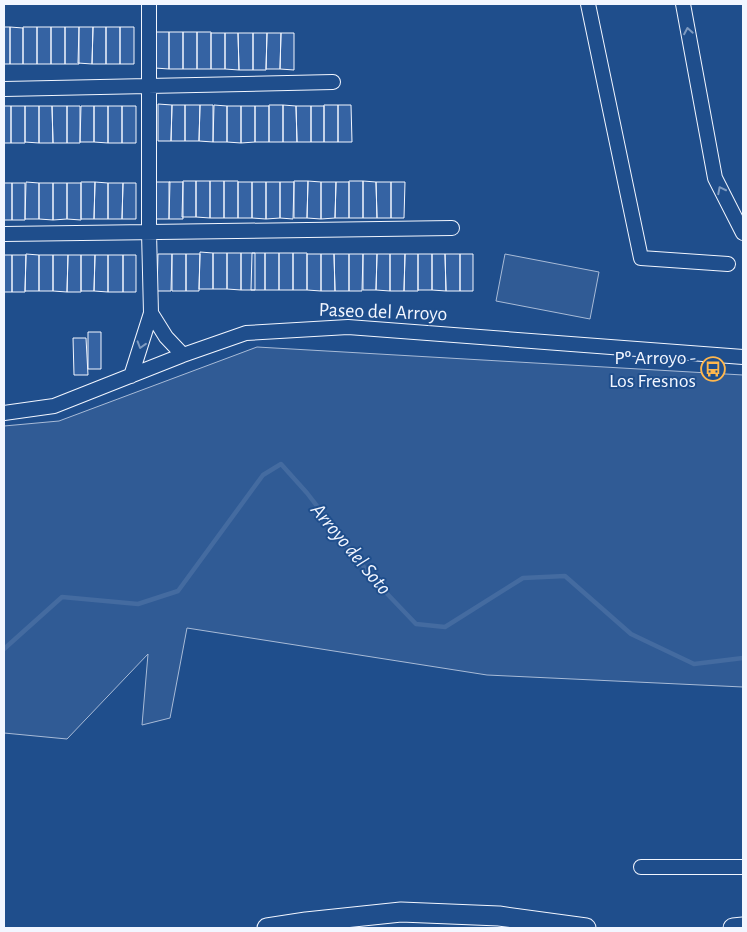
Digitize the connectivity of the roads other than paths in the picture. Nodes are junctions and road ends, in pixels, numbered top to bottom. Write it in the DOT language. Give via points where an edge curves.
graph roads {
  1 [pos="149,4"];
  2 [pos="588,4"];
  3 [pos="683,4"];
  4 [pos="333,82"];
  5 [pos="150,86"];
  6 [pos="4,89"];
  7 [pos="452,228"];
  8 [pos="149,232"];
  9 [pos="743,233"];
  10 [pos="4,234"];
  11 [pos="728,264"];
  12 [pos="151,313"];
  13 [pos="182,355"];
  14 [pos="743,357"];
  15 [pos="131,376"];
  16 [pos="4,413"];
  17 [pos="743,867"];
  18 [pos="641,868"];
  19 [pos="306,925"];
  20 [pos="743,927"];
  21 [pos="267,928"];
  22 [pos="586,928"];
  23 [pos="733,928"];
  1 -- 5 [label="street"];
  2 -- 11 [label="street" via="641,258"];
  9 -- 3 [label="street, one-way" via="715,178"];
  4 -- 5 [label="street"];
  5 -- 6 [label="street"];
  5 -- 8 [label="street"];
  7 -- 8 [label="street"];
  8 -- 10 [label="street"];
  8 -- 12 [label="street"];
  12 -- 13 [label="street"];
  12 -- 15 [label="street, one-way"];
  13 -- 14 [label="street, Paseo del Arroyo" via="246,333 348,327"];
  13 -- 15 [label="street, Paseo del Arroyo"];
  15 -- 16 [label="street, Paseo del Arroyo" via="54,406"];
  17 -- 18 [label="street"];
  19 -- 21 [label="street"];
  19 -- 22 [label="street" via="401,912 499,916"];
  20 -- 23 [label="street"];
}
